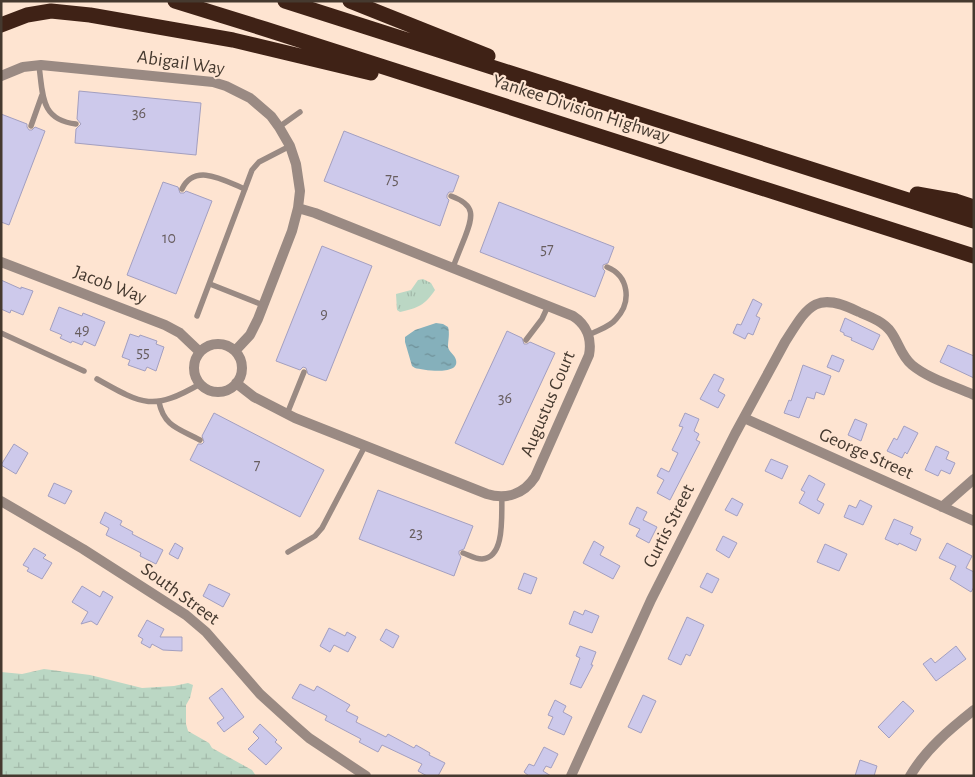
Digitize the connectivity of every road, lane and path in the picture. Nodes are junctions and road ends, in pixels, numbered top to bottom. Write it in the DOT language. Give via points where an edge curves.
graph roads {
  1 [pos="175,1"];
  2 [pos="284,1"];
  3 [pos="350,1"];
  4 [pos="1,25"];
  5 [pos="39,66"];
  6 [pos="1,76"];
  7 [pos="42,94"];
  8 [pos="505,105"];
  9 [pos="627,110"];
  10 [pos="300,112"];
  11 [pos="76,124"];
  12 [pos="31,126"];
  13 [pos="279,127"];
  14 [pos="290,146"];
  15 [pos="857,184"];
  16 [pos="182,189"];
  17 [pos="245,189"];
  18 [pos="451,196"];
  19 [pos="974,207"];
  20 [pos="298,208"];
  21 [pos="974,222"];
  22 [pos="974,256"];
  23 [pos="1,262"];
  24 [pos="453,267"];
  25 [pos="607,267"];
  26 [pos="210,284"];
  27 [pos="263,305"];
  28 [pos="548,306"];
  29 [pos="198,316"];
  30 [pos="1,333"];
  31 [pos="589,335"];
  32 [pos="526,340"];
  33 [pos="235,351"];
  34 [pos="200,352"];
  35 [pos="84,371"];
  36 [pos="304,372"];
  37 [pos="97,379"];
  38 [pos="200,384"];
  39 [pos="236,384"];
  40 [pos="974,395"];
  41 [pos="159,402"];
  42 [pos="286,414"];
  43 [pos="744,418"];
  44 [pos="200,440"];
  45 [pos="365,446"];
  46 [pos="974,479"];
  47 [pos="502,496"];
  48 [pos="1,501"];
  49 [pos="942,507"];
  50 [pos="974,521"];
  51 [pos="288,552"];
  52 [pos="463,553"];
  53 [pos="974,710"];
  54 [pos="366,776"];
  55 [pos="571,776"];
  56 [pos="910,776"];
  1 -- 8 [label="highway, Yankee Division Highway"];
  2 -- 9 [label="highway, Yankee Division Highway"];
  3 -- 9 [label="highway"];
  4 -- 8 [label="highway" via="27,15 51,12 124,20 233,40"];
  5 -- 6 [label="street, Abigail Way"];
  5 -- 7 [label="lane"];
  5 -- 13 [label="street, Abigail Way" via="213,82 250,98"];
  7 -- 11 [label="lane" via="47,108 55,117"];
  7 -- 12 [label="lane"];
  8 -- 22 [label="highway, Yankee Division Highway"];
  9 -- 15 [label="highway, Yankee Division Highway"];
  10 -- 13 [label="lane"];
  13 -- 14 [label="street, Abigail Way"];
  14 -- 17 [label="lane" via="257,164"];
  14 -- 20 [label="street, Abigail Way" via="299,177"];
  15 -- 19 [label="highway"];
  15 -- 21 [label="highway, Yankee Division Highway"];
  16 -- 17 [label="lane" via="190,179 204,174"];
  17 -- 26 [label="lane"];
  18 -- 24 [label="lane" via="467,204 471,217"];
  20 -- 24 [label="street, Augustus Court"];
  20 -- 27 [label="street, Abigail Way"];
  23 -- 34 [label="street, Jacob Way" via="165,325 184,336"];
  24 -- 28 [label="street, Augustus Court"];
  25 -- 31 [label="lane" via="623,280 626,301 615,321"];
  26 -- 27 [label="lane"];
  26 -- 29 [label="lane"];
  27 -- 33 [label="street, Abigail Way" via="250,335"];
  28 -- 31 [label="street, Augustus Court" via="577,318"];
  28 -- 32 [label="lane"];
  30 -- 35 [label="lane"];
  31 -- 47 [label="street, Augustus Court" via="588,359 535,478 521,491"];
  33 -- 34 [label="street" via="215,344"];
  33 -- 39 [label="street" via="242,367"];
  34 -- 38 [label="street" via="194,366"];
  36 -- 42 [label="lane"];
  37 -- 41 [label="lane" via="137,400"];
  38 -- 39 [label="street" via="218,392"];
  38 -- 41 [label="lane" via="179,396"];
  39 -- 42 [label="street"];
  40 -- 43 [label="street, Curtis Street" via="913,366 891,332 877,320 828,301 818,303 784,342"];
  41 -- 44 [label="lane" via="168,422"];
  42 -- 45 [label="street"];
  43 -- 49 [label="street, George Street"];
  43 -- 55 [label="street, Curtis Street" via="651,600"];
  45 -- 47 [label="street" via="487,494"];
  45 -- 51 [label="lane" via="320,531"];
  46 -- 49 [label="street"];
  47 -- 52 [label="lane" via="499,544 495,552 482,559"];
  48 -- 54 [label="street, South Street" via="186,615 206,632 260,694 287,719 309,738"];
  49 -- 50 [label="street, George Street"];
  53 -- 56 [label="street" via="938,740"];
}
